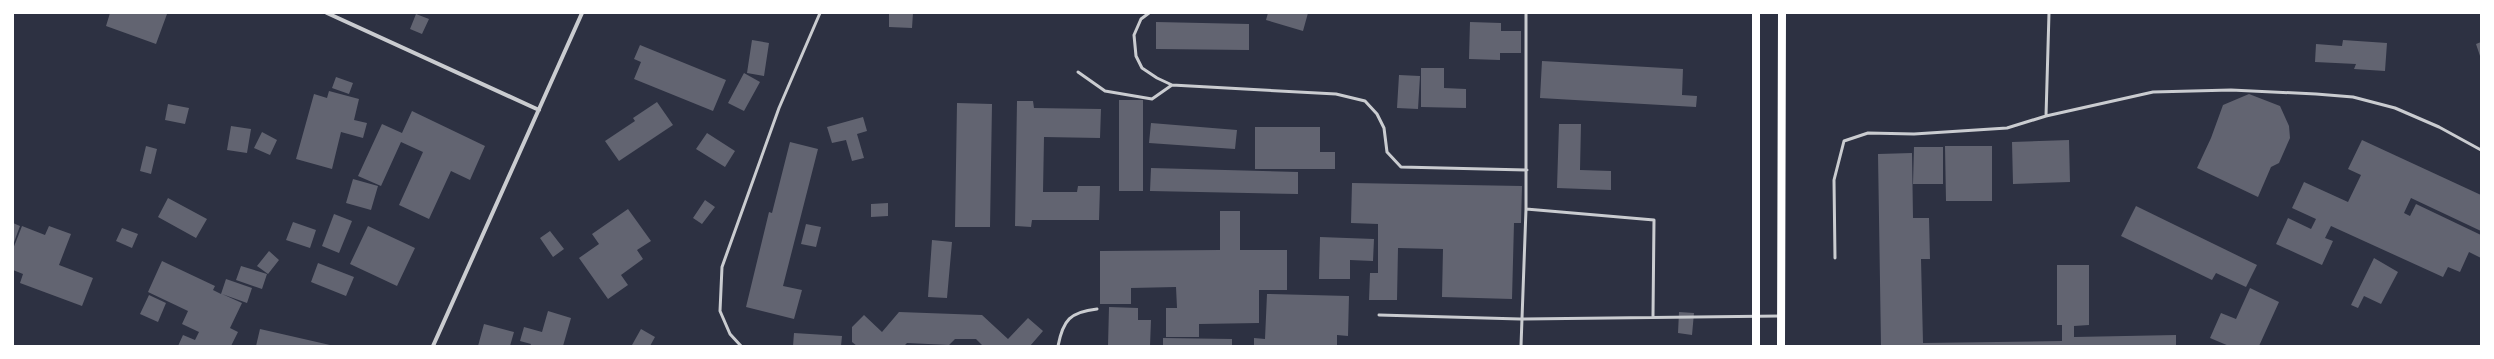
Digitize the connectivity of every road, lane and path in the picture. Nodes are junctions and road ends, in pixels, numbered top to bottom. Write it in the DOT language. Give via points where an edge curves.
graph roads {
  1 [pos="327,13"];
  2 [pos="582,13"];
  3 [pos="820,13"];
  4 [pos="1148,13"];
  5 [pos="1526,13"];
  6 [pos="1756,13"];
  7 [pos="1782,13"];
  8 [pos="2049,13"];
  9 [pos="1078,72"];
  10 [pos="1172,85"];
  11 [pos="539,110"];
  12 [pos="2046,116"];
  13 [pos="2481,150"];
  14 [pos="1527,170"];
  15 [pos="1526,209"];
  16 [pos="1835,258"];
  17 [pos="1097,309"];
  18 [pos="1379,315"];
  19 [pos="1756,315"];
  20 [pos="1653,316"];
  21 [pos="1781,316"];
  22 [pos="1520,319"];
  23 [pos="433,346"];
  24 [pos="741,346"];
  25 [pos="1058,346"];
  26 [pos="1521,346"];
  27 [pos="1756,346"];
  28 [pos="1781,346"];
  1 -- 11 [label="street"];
  2 -- 11 [label="street"];
  3 -- 24 [label="lane" via="779,108 722,267 720,311 730,334"];
  4 -- 10 [label="lane" via="1141,20 1134,35 1136,56 1142,68"];
  5 -- 14 [label="lane"];
  6 -- 19 [label="main road"];
  7 -- 21 [label="main road"];
  8 -- 12 [label="lane"];
  9 -- 10 [label="lane" via="1105,90 1152,99"];
  10 -- 14 [label="lane" via="1336,94 1365,101 1377,114 1384,128 1387,152 1401,167"];
  11 -- 23 [label="street"];
  12 -- 13 [label="lane" via="2153,92 2231,90 2316,94 2353,97 2395,108 2439,127"];
  12 -- 16 [label="lane" via="2007,128 1914,134 1868,133 1844,141 1834,180"];
  14 -- 15 [label="lane"];
  15 -- 20 [label="lane" via="1654,220"];
  15 -- 22 [label="lane"];
  17 -- 25 [label="lane" via="1080,311 1062,327"];
  18 -- 22 [label="lane"];
  19 -- 20 [label="lane"];
  19 -- 21 [label="lane"];
  19 -- 27 [label="main road"];
  20 -- 22 [label="lane"];
  21 -- 28 [label="main road"];
  22 -- 26 [label="lane"];
}
